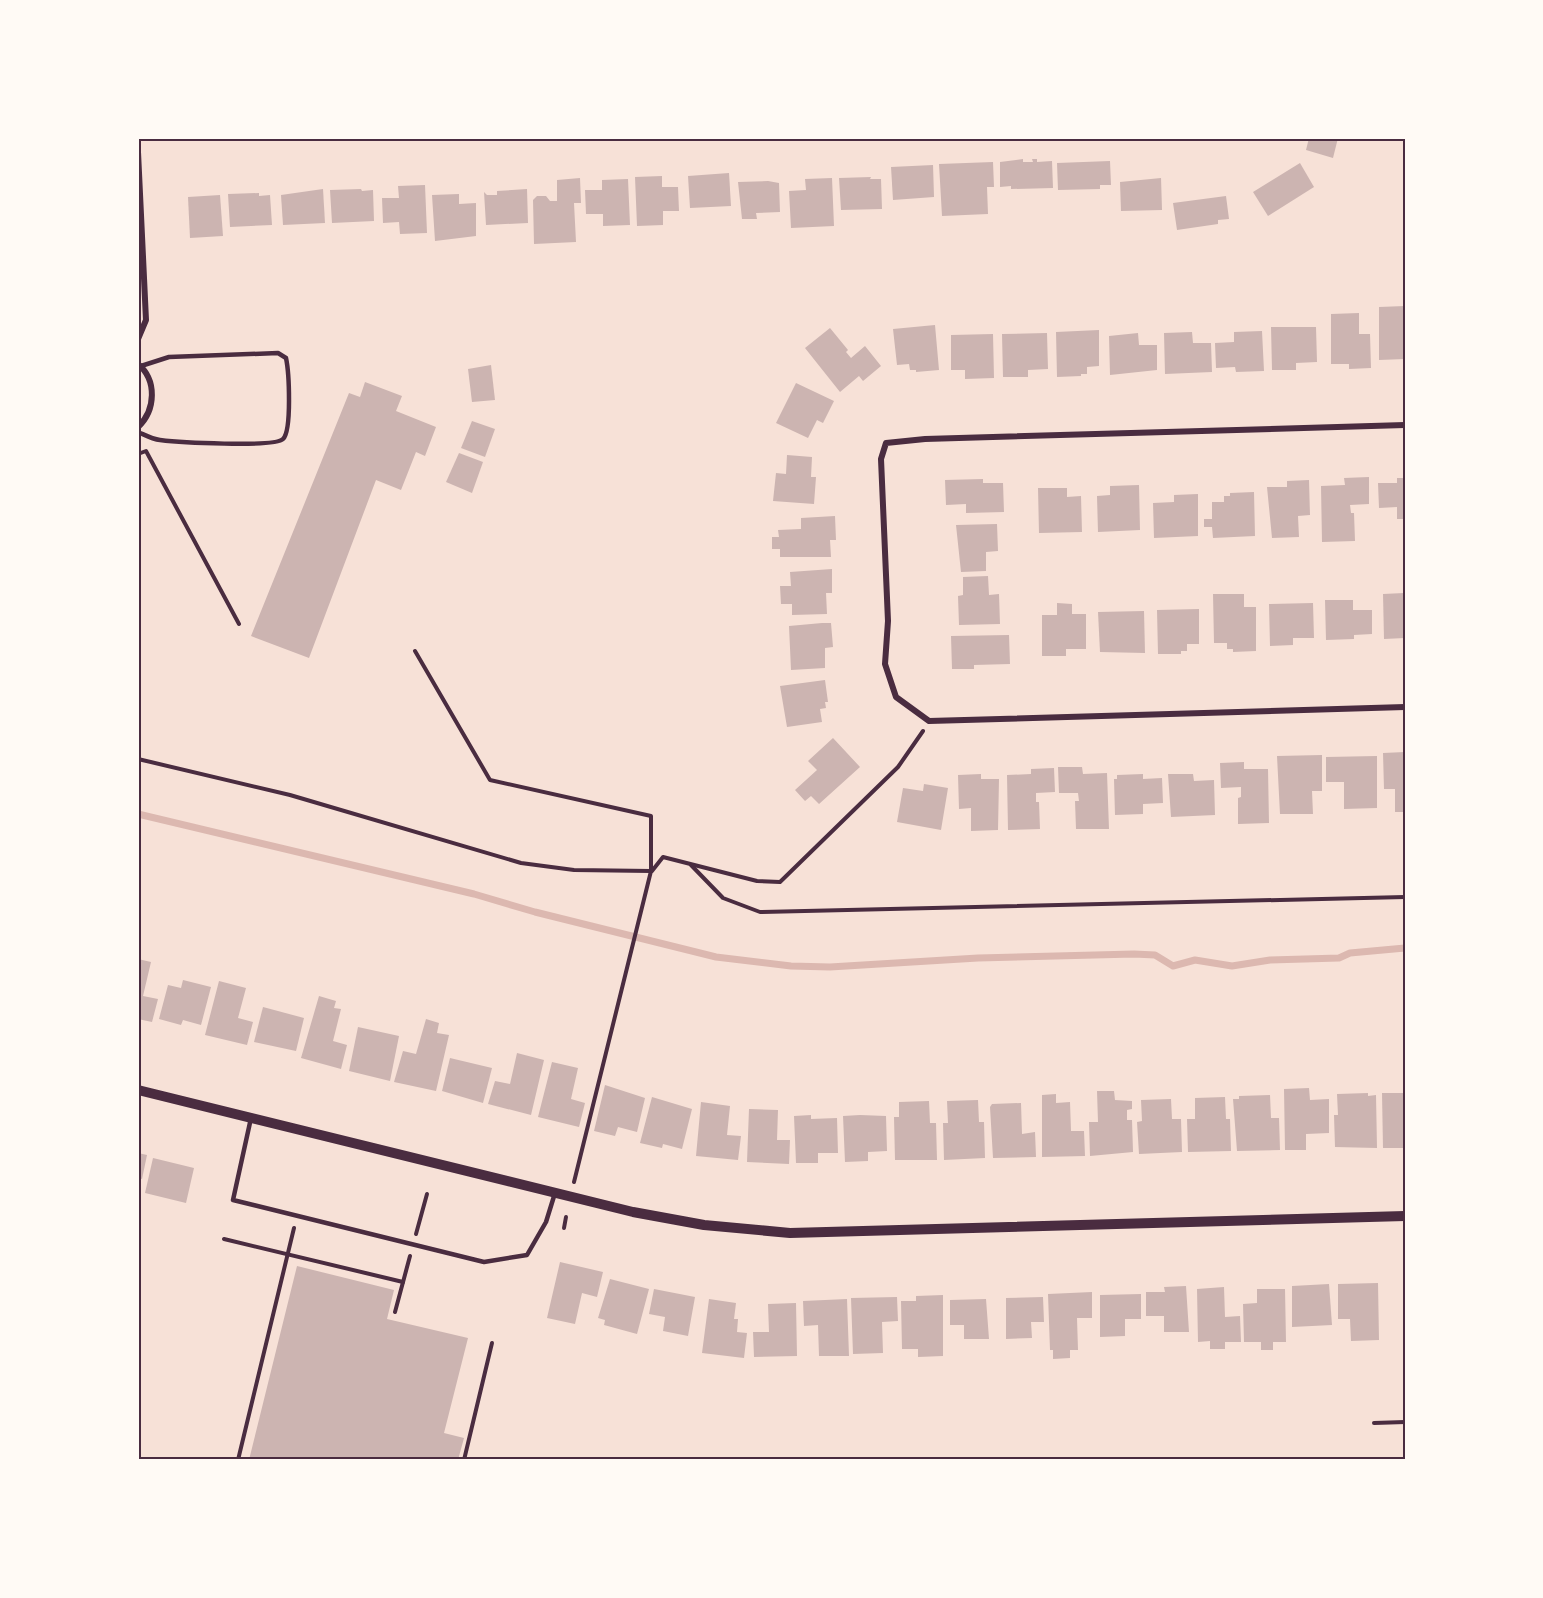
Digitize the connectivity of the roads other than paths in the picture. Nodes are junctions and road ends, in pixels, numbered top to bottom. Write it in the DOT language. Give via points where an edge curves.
graph roads {
  1 [pos="138,152"];
  2 [pos="138,339"];
  3 [pos="140,365"];
  4 [pos="1405,425"];
  5 [pos="138,427"];
  6 [pos="138,432"];
  7 [pos="1405,707"];
  8 [pos="138,1090"];
  9 [pos="251,1118"];
  10 [pos="555,1193"];
  11 [pos="1405,1216"];
  1 -- 2 [label="street" via="146,320"];
  3 -- 5 [label="street" via="148,377 152,400"];
  3 -- 6 [label="lane" via="170,357 278,353 286,358 288,369 287,428 285,438 278,442 240,444 159,440"];
  4 -- 7 [label="street" via="925,439 886,443 881,459 888,621 885,664 896,697 929,722"];
  8 -- 9 [label="street"];
  9 -- 10 [label="street"];
  9 -- 10 [label="lane" via="233,1200 443,1252 484,1262 527,1255 546,1222"];
  10 -- 11 [label="street" via="704,1225 790,1233"];
}
